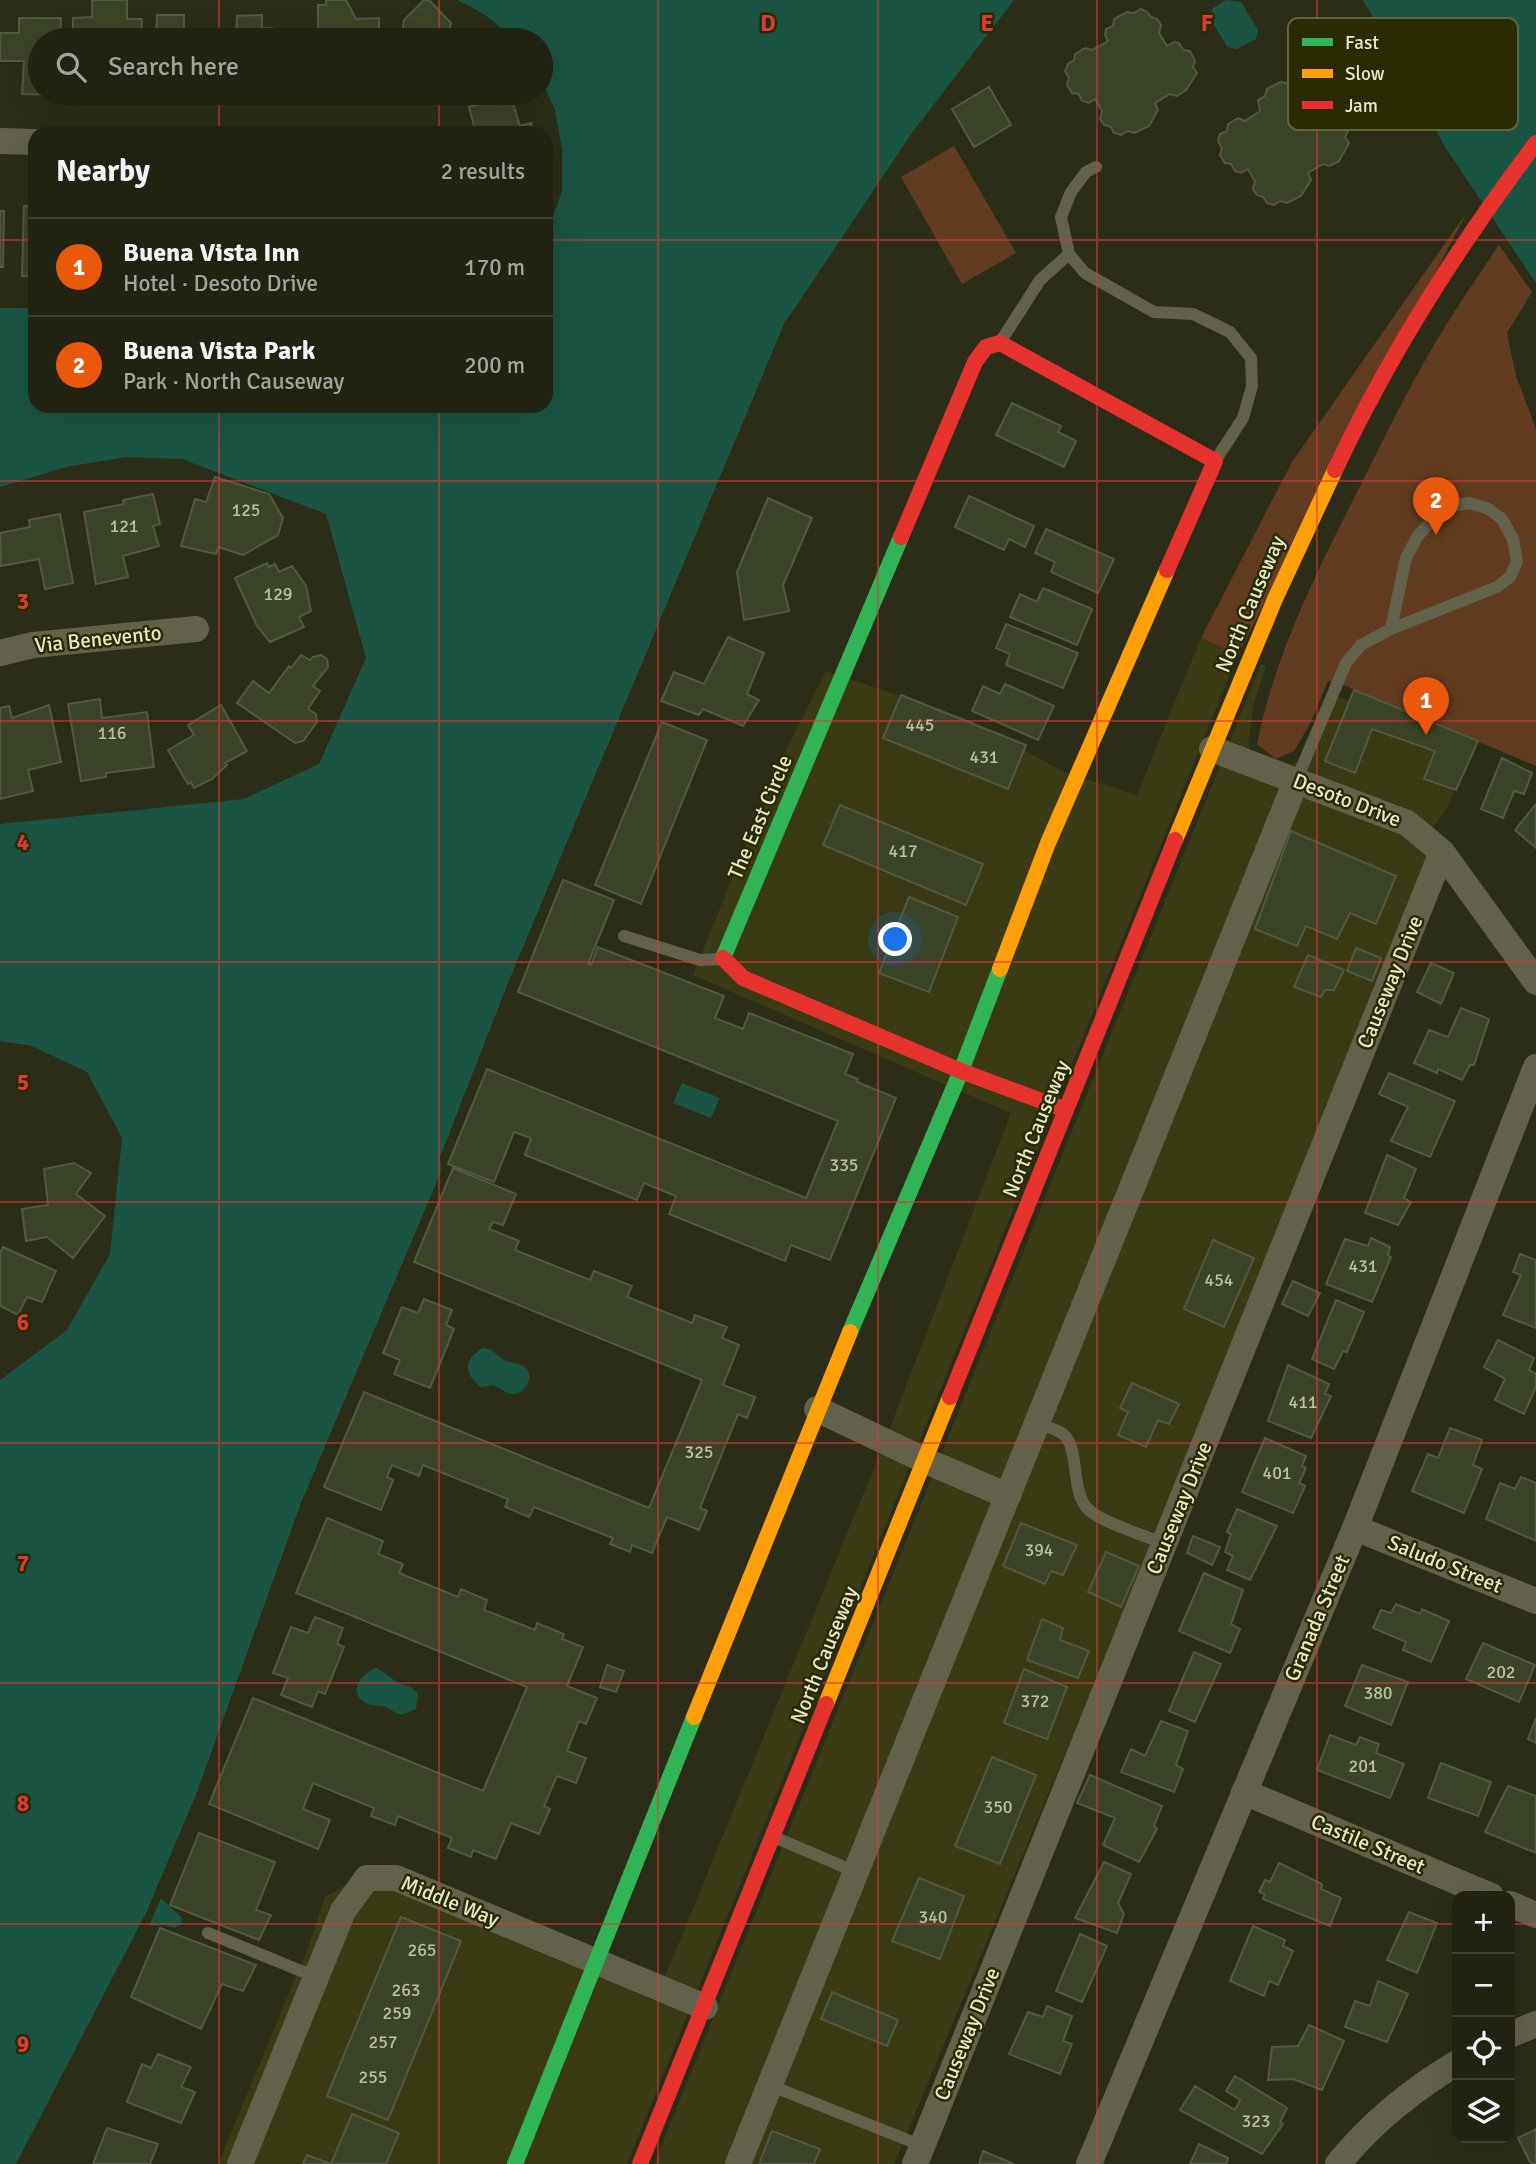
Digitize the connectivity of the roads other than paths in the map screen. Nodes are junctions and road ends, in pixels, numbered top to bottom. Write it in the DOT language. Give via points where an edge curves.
graph roads {
  1 [pos="0,141"];
  2 [pos="28,142"];
  3 [pos="1536,143"];
  4 [pos="1096,167"];
  5 [pos="1069,254"];
  6 [pos="993,345"];
  7 [pos="1215,461"];
  8 [pos="196,629"];
  9 [pos="1391,629"];
  10 [pos="0,653"];
  11 [pos="1212,749"];
  12 [pos="1296,781"];
  13 [pos="1443,852"];
  14 [pos="624,936"];
  15 [pos="723,958"];
  16 [pos="1536,982"];
  17 [pos="1536,1068"];
  18 [pos="961,1071"];
  19 [pos="1066,1110"];
  20 [pos="817,1409"];
  21 [pos="1037,1423"];
  22 [pos="926,1461"];
  23 [pos="1008,1496"];
  24 [pos="1355,1528"];
  25 [pos="1165,1544"];
  26 [pos="1536,1601"];
  27 [pos="1244,1792"];
  28 [pos="774,1836"];
  29 [pos="856,1872"];
  30 [pos="1479,1891"];
  31 [pos="1515,1906"];
  32 [pos="1536,1915"];
  33 [pos="208,1933"];
  34 [pos="596,1960"];
  35 [pos="316,1977"];
  36 [pos="705,2007"];
  37 [pos="1536,2024"];
  38 [pos="1515,2033"];
  39 [pos="1452,2066"];
  40 [pos="769,2085"];
  41 [pos="919,2155"];
  42 [pos="240,2164"];
  43 [pos="515,2164"];
  44 [pos="640,2164"];
  45 [pos="738,2164"];
  46 [pos="1089,2164"];
  47 [pos="1338,2164"];
  1 -- 2 [label="street"];
  3 -- 11 [label="street, North Causeway" via="1395,352 1308,522"];
  4 -- 5 [label="lane" via="1086,172 1071,192 1061,217"];
  5 -- 6 [label="lane" via="1041,280"];
  5 -- 7 [label="lane" via="1085,273 1154,312 1193,314 1230,332 1251,358 1252,386 1243,418"];
  6 -- 7 [label="street"];
  6 -- 15 [label="street, The East Circle" via="975,362"];
  7 -- 18 [label="street" via="1048,843"];
  8 -- 10 [label="street, Via Benevento" via="33,645"];
  9 -- 9 [label="lane" via="1497,587 1510,577 1517,562 1513,539 1502,519 1469,503 1451,506 1432,520 1406,558"];
  9 -- 12 [label="lane" via="1361,645 1346,663"];
  11 -- 12 [label="street, Desoto Drive"];
  11 -- 19 [label="street, North Causeway"];
  12 -- 13 [label="street, Desoto Drive" via="1408,823"];
  12 -- 21 [label="street"];
  13 -- 16 [label="street, Desoto Drive"];
  13 -- 25 [label="street, Causeway Drive"];
  14 -- 15 [label="lane" via="700,960"];
  15 -- 18 [label="street" via="743,978"];
  17 -- 24 [label="street, Granada Street"];
  18 -- 19 [label="street"];
  18 -- 20 [label="street"];
  19 -- 22 [label="street, North Causeway"];
  20 -- 22 [label="street"];
  20 -- 34 [label="street"];
  21 -- 23 [label="street"];
  21 -- 25 [label="lane" via="1069,1441 1088,1510"];
  22 -- 23 [label="street"];
  22 -- 28 [label="street, North Causeway"];
  23 -- 29 [label="street"];
  24 -- 26 [label="street, Saludo Street"];
  24 -- 27 [label="street, Granada Street"];
  25 -- 41 [label="street, Causeway Drive"];
  27 -- 30 [label="street, Castile Street"];
  27 -- 46 [label="street, Granada Street"];
  28 -- 29 [label="lane"];
  28 -- 36 [label="street, North Causeway"];
  29 -- 40 [label="street"];
  31 -- 32 [label="street"];
  33 -- 35 [label="lane"];
  34 -- 35 [label="street, Middle Way" via="396,1878 367,1878 343,1911"];
  34 -- 36 [label="street, Middle Way"];
  34 -- 43 [label="street"];
  35 -- 42 [label="street, Middle Way"];
  36 -- 44 [label="street, North Causeway"];
  37 -- 38 [label="street"];
  39 -- 47 [label="street" via="1379,2119"];
  40 -- 41 [label="lane"];
  40 -- 45 [label="street"];
}
